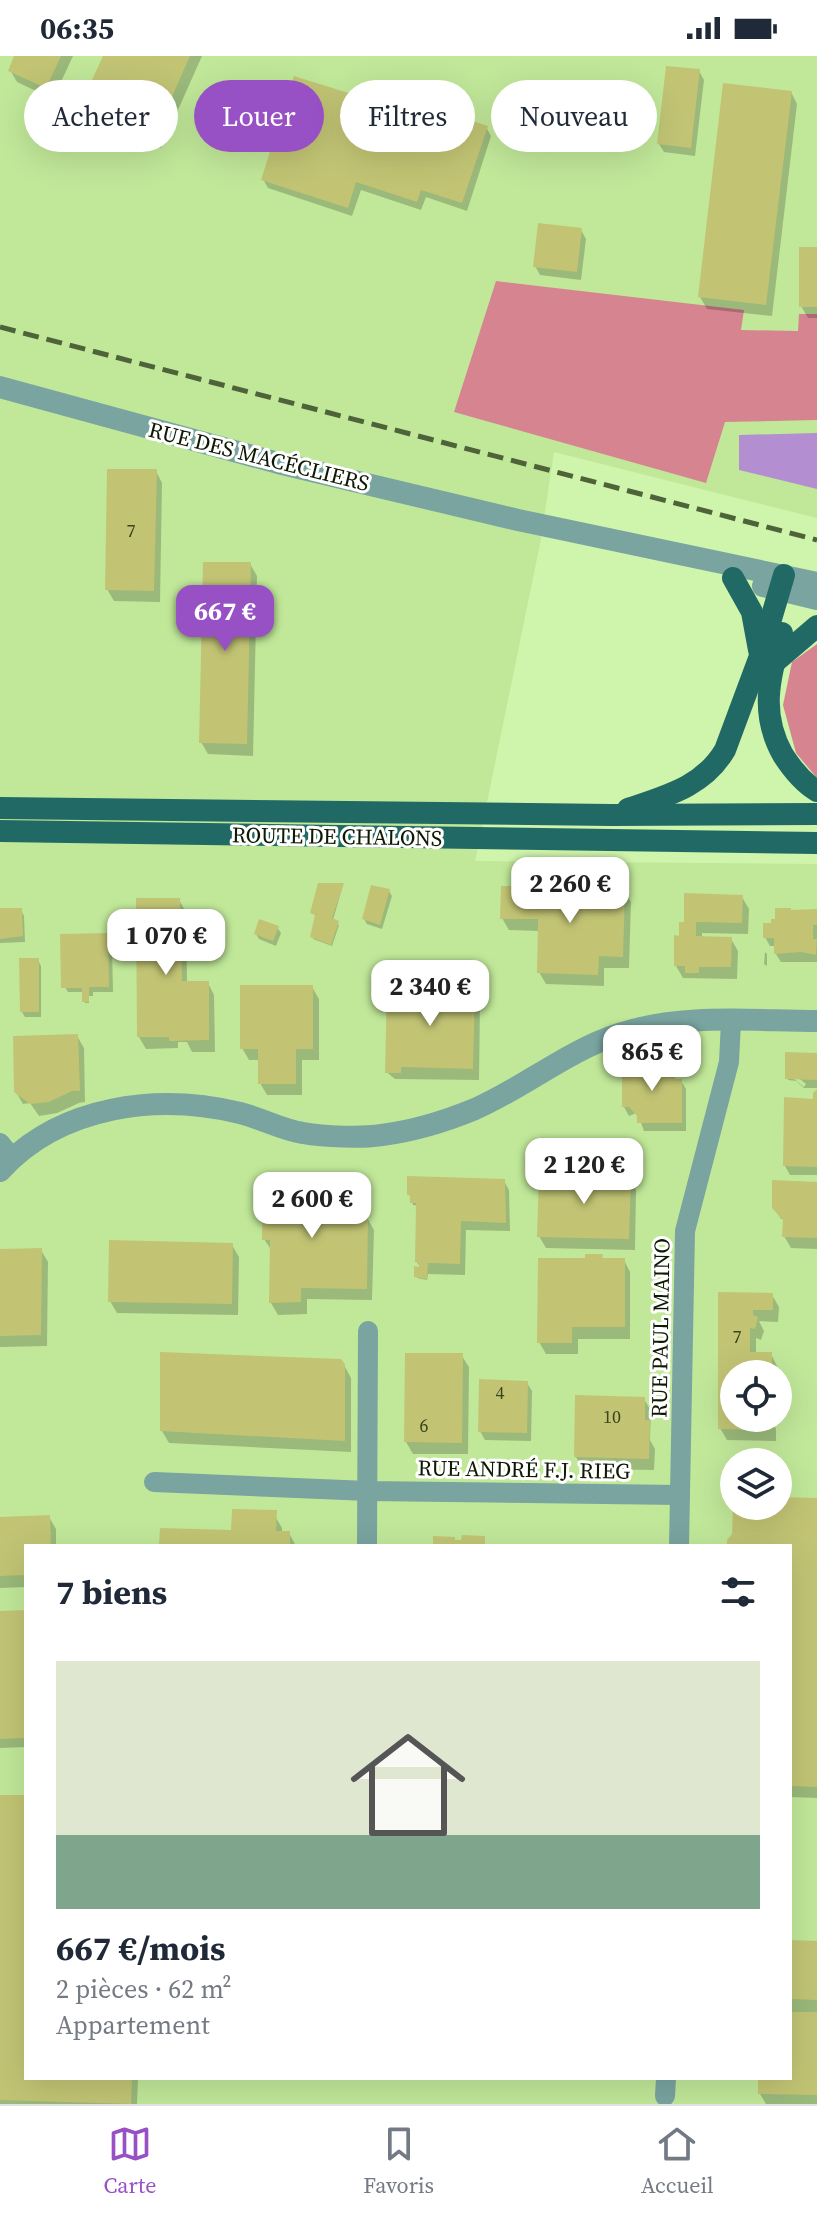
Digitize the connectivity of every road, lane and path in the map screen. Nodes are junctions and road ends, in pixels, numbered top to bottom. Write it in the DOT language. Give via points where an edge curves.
graph roads {
  1 [pos="0,387"];
  2 [pos="518,520"];
  3 [pos="733,578"];
  4 [pos="794,584"];
  5 [pos="817,599"];
  6 [pos="817,626"];
  7 [pos="767,659"];
  8 [pos="817,791"];
  9 [pos="0,808"];
  10 [pos="817,814"];
  11 [pos="611,815"];
  12 [pos="0,831"];
  13 [pos="743,841"];
  14 [pos="817,843"];
  15 [pos="817,854"];
  16 [pos="731,1021"];
  17 [pos="817,1021"];
  18 [pos="4,1157"];
  19 [pos="368,1331"];
  20 [pos="154,1482"];
  21 [pos="368,1491"];
  22 [pos="680,1495"];
  23 [pos="367,1544"];
  24 [pos="679,1544"];
  1 -- 2 [label="street, RUE DES MACÉCLIERS" via="278,463"];
  2 -- 3 [label="street, RUE DES MACÉCLIERS"];
  2 -- 4 [label="street, RUE DES MACÉCLIERS"];
  3 -- 4 [label="street, RUE DES MACÉCLIERS"];
  3 -- 7 [label="main road" via="752,612"];
  4 -- 5 [label="street, RUE DES MACÉCLIERS"];
  4 -- 7 [label="main road"];
  6 -- 7 [label="main road"];
  7 -- 8 [label="main road" via="767,715 776,742 799,777"];
  7 -- 11 [label="main road" via="718,763 687,788"];
  9 -- 11 [label="main road, ROUTE DE CHALONS"];
  10 -- 11 [label="main road, ROUTE DE CHALONS"];
  12 -- 13 [label="main road, ROUTE DE CHALONS"];
  13 -- 14 [label="main road, ROUTE DE CHALONS"];
  13 -- 15 [label="main road"];
  16 -- 17 [label="street"];
  16 -- 18 [label="street" via="674,1021 620,1034 574,1052 476,1108 380,1136 302,1133 197,1104 117,1107 62,1125"];
  16 -- 22 [label="street, RUE PAUL MAINO" via="729,1062 685,1231"];
  19 -- 21 [label="street"];
  20 -- 21 [label="street, RUE ANDRÉ F.J. RIEG"];
  21 -- 22 [label="street, RUE ANDRÉ F.J. RIEG"];
  21 -- 23 [label="street"];
  22 -- 24 [label="street, RUE PAUL MAINO"];
}
